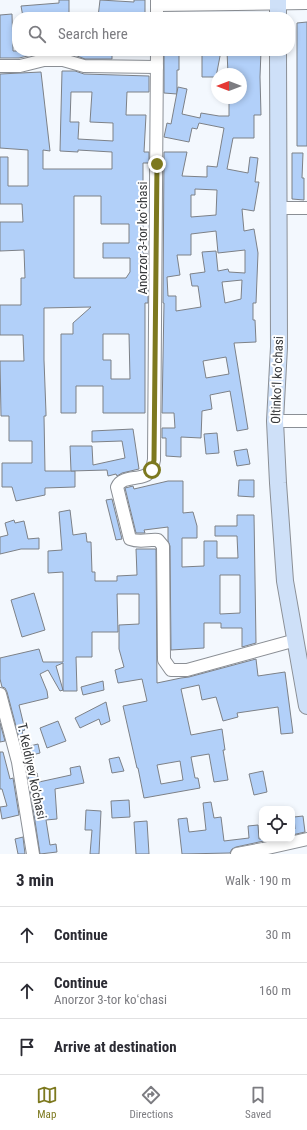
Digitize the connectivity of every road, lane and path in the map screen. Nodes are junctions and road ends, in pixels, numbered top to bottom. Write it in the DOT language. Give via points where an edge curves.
graph roads {
  1 [pos="307,3"];
  2 [pos="157,7"];
  3 [pos="278,7"];
  4 [pos="157,56"];
  5 [pos="278,56"];
  6 [pos="0,66"];
  7 [pos="157,67"];
  8 [pos="278,208"];
  9 [pos="307,208"];
  10 [pos="275,421"];
  11 [pos="307,421"];
  12 [pos="296,640"];
  13 [pos="0,694"];
  14 [pos="307,706"];
  15 [pos="2,713"];
  16 [pos="307,838"];
  17 [pos="33,854"];
  18 [pos="237,854"];
  1 -- 3 [label="street"];
  2 -- 3 [label="street"];
  4 -- 7 [label="street, Anorzor 3-tor koʻchasi"];
  5 -- 8 [label="main road, Oltinkoʻl koʻchasi"];
  6 -- 7 [label="street" via="63,60 84,66"];
  7 -- 12 [label="street, Anorzor 3-tor koʻchasi" via="154,460 152,470 146,476 124,480 117,487 130,539 137,542 158,540 163,546 164,660 171,670 187,670"];
  8 -- 9 [label="street"];
  8 -- 10 [label="main road, Oltinkoʻl koʻchasi" via="279,347"];
  10 -- 11 [label="street"];
  10 -- 12 [label="main road, Oltinkoʻl koʻchasi" via="285,581"];
  12 -- 14 [label="main road, Oltinkoʻl koʻchasi"];
  13 -- 15 [label="street, T. Keldiyev ko'chasi"];
  15 -- 17 [label="street, T. Keldiyev ko'chasi" via="18,762"];
  16 -- 18 [label="street"];
}
